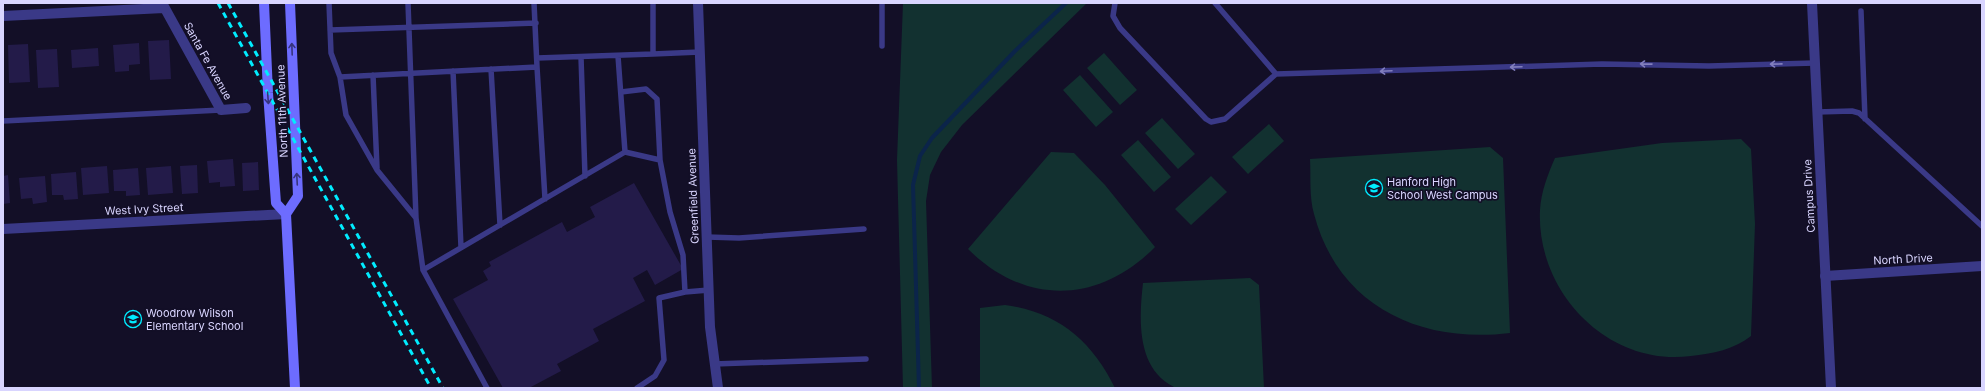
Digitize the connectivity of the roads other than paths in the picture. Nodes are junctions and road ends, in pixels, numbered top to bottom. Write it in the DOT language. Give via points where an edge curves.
graph roads {
  1 [pos="264,3"];
  2 [pos="290,3"];
  3 [pos="329,3"];
  4 [pos="408,3"];
  5 [pos="534,3"];
  6 [pos="653,3"];
  7 [pos="698,3"];
  8 [pos="882,3"];
  9 [pos="1115,3"];
  10 [pos="1215,3"];
  11 [pos="1812,3"];
  12 [pos="163,5"];
  13 [pos="1861,11"];
  14 [pos="3,16"];
  15 [pos="536,23"];
  16 [pos="410,26"];
  17 [pos="330,30"];
  18 [pos="882,46"];
  19 [pos="700,52"];
  20 [pos="653,54"];
  21 [pos="618,56"];
  22 [pos="581,57"];
  23 [pos="537,58"];
  24 [pos="1815,63"];
  25 [pos="538,67"];
  26 [pos="491,69"];
  27 [pos="453,71"];
  28 [pos="412,73"];
  29 [pos="1276,74"];
  30 [pos="373,75"];
  31 [pos="340,77"];
  32 [pos="621,92"];
  33 [pos="246,108"];
  34 [pos="221,110"];
  35 [pos="1817,112"];
  36 [pos="1865,118"];
  37 [pos="3,121"];
  38 [pos="625,152"];
  39 [pos="660,160"];
  40 [pos="377,170"];
  41 [pos="585,176"];
  42 [pos="545,199"];
  43 [pos="286,214"];
  44 [pos="416,218"];
  45 [pos="500,225"];
  46 [pos="1982,226"];
  47 [pos="3,229"];
  48 [pos="864,229"];
  49 [pos="707,237"];
  50 [pos="461,247"];
  51 [pos="1982,266"];
  52 [pos="423,270"];
  53 [pos="1825,276"];
  54 [pos="709,290"];
  55 [pos="685,292"];
  56 [pos="866,359"];
  57 [pos="714,364"];
  58 [pos="295,388"];
  59 [pos="488,388"];
  60 [pos="637,388"];
  61 [pos="718,388"];
  62 [pos="1830,388"];
  1 -- 43 [label="main road, North 11th Avenue, one-way" via="276,203"];
  43 -- 2 [label="main road, North 11th Avenue, one-way" via="298,196"];
  3 -- 17 [label="lane"];
  4 -- 16 [label="lane"];
  5 -- 15 [label="lane"];
  6 -- 20 [label="lane"];
  7 -- 19 [label="street, Greenfield Avenue"];
  8 -- 18 [label="lane"];
  9 -- 29 [label="lane" via="1113,16 1120,28 1211,122 1225,119"];
  10 -- 29 [label="lane"];
  11 -- 24 [label="street, Campus Drive"];
  12 -- 14 [label="street"];
  12 -- 34 [label="street, Santa Fe Avenue"];
  13 -- 36 [label="lane"];
  15 -- 16 [label="lane"];
  15 -- 23 [label="lane"];
  16 -- 17 [label="lane"];
  16 -- 28 [label="lane"];
  17 -- 31 [label="lane" via="331,53"];
  19 -- 20 [label="lane"];
  19 -- 49 [label="street, Greenfield Avenue"];
  20 -- 21 [label="lane"];
  21 -- 22 [label="lane"];
  21 -- 32 [label="lane"];
  22 -- 23 [label="lane"];
  22 -- 41 [label="lane"];
  23 -- 25 [label="lane"];
  24 -- 29 [label="lane, one-way" via="1710,66 1602,64"];
  24 -- 35 [label="street, Campus Drive"];
  25 -- 26 [label="lane"];
  25 -- 42 [label="lane"];
  26 -- 27 [label="lane"];
  26 -- 45 [label="lane"];
  27 -- 28 [label="lane"];
  27 -- 50 [label="lane"];
  28 -- 30 [label="lane"];
  28 -- 44 [label="lane"];
  30 -- 31 [label="lane"];
  30 -- 40 [label="lane"];
  31 -- 40 [label="lane" via="346,115"];
  32 -- 38 [label="lane"];
  32 -- 39 [label="lane" via="646,89 657,98"];
  33 -- 34 [label="street, Santa Fe Avenue"];
  34 -- 37 [label="lane"];
  35 -- 36 [label="lane" via="1852,111"];
  35 -- 53 [label="street, Campus Drive"];
  36 -- 46 [label="lane"];
  38 -- 39 [label="lane"];
  38 -- 41 [label="lane"];
  39 -- 55 [label="lane" via="670,212 683,255"];
  40 -- 44 [label="lane"];
  41 -- 42 [label="lane"];
  42 -- 45 [label="lane"];
  43 -- 47 [label="street, West Ivy Street"];
  43 -- 58 [label="main road, North 11th Avenue"];
  44 -- 52 [label="lane"];
  45 -- 50 [label="lane"];
  48 -- 49 [label="lane" via="739,238"];
  49 -- 54 [label="street, Greenfield Avenue"];
  50 -- 52 [label="lane"];
  51 -- 53 [label="street, North Drive"];
  52 -- 59 [label="lane"];
  53 -- 62 [label="street, Campus Drive"];
  54 -- 55 [label="lane"];
  54 -- 57 [label="street, Greenfield Avenue"];
  55 -- 60 [label="lane" via="658,298 664,360 655,376"];
  56 -- 57 [label="lane"];
  57 -- 61 [label="street, Greenfield Avenue"];
}
